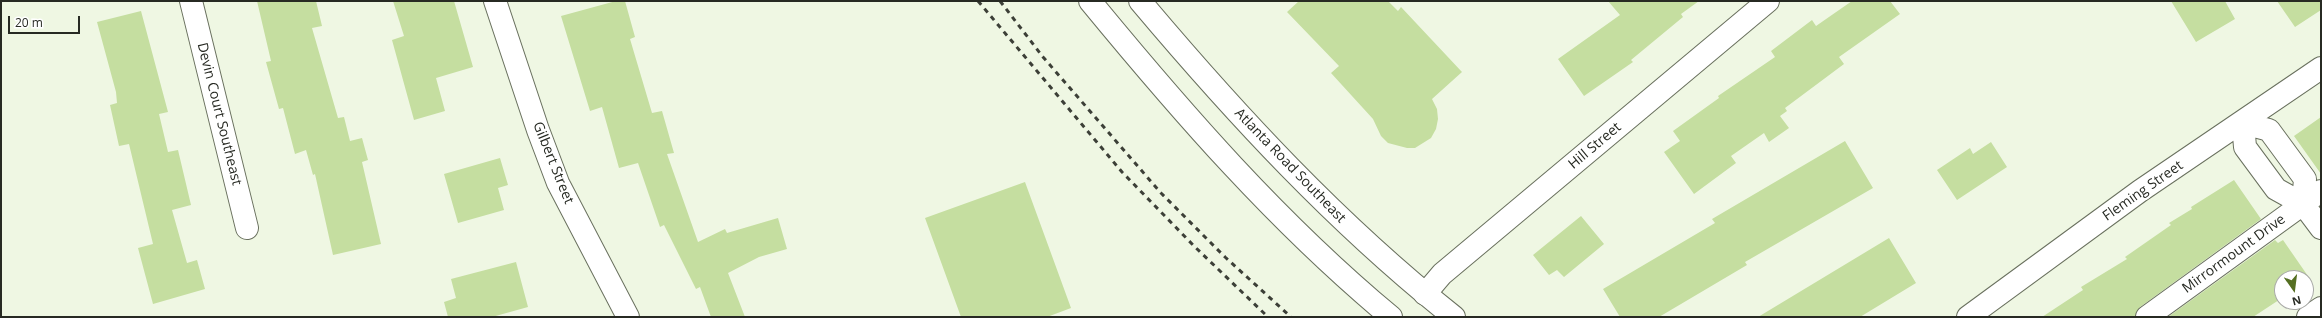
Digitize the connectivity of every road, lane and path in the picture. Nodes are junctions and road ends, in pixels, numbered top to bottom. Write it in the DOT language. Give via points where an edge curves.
graph roads {
  1 [pos="191,1"];
  2 [pos="495,1"];
  3 [pos="1090,1"];
  4 [pos="1140,1"];
  5 [pos="1768,1"];
  6 [pos="2321,68"];
  7 [pos="2243,123"];
  8 [pos="2321,191"];
  9 [pos="2303,204"];
  10 [pos="247,228"];
  11 [pos="2321,228"];
  12 [pos="1424,294"];
  13 [pos="2321,308"];
  14 [pos="628,317"];
  15 [pos="1391,317"];
  16 [pos="1454,317"];
  17 [pos="1968,317"];
  18 [pos="2147,317"];
  19 [pos="2308,317"];
  1 -- 10 [label="street, Devin Court Southeast"];
  2 -- 14 [label="street, Gilbert Street" via="555,176"];
  3 -- 15 [label="street" via="1205,138 1256,192 1327,262"];
  4 -- 12 [label="street, Atlanta Road Southeast" via="1281,159 1333,212"];
  5 -- 12 [label="street, Hill Street" via="1442,274"];
  6 -- 7 [label="street, Fleming Street"];
  7 -- 9 [label="street" via="2245,147 2276,189"];
  7 -- 9 [label="street" via="2269,130 2305,179"];
  7 -- 17 [label="street, Fleming Street" via="2140,191"];
  8 -- 9 [label="street, Mirrormount Drive"];
  9 -- 11 [label="street"];
  9 -- 18 [label="street, Mirrormount Drive"];
  12 -- 16 [label="street, Atlanta Road Southeast"];
  13 -- 19 [label="street"];
}
